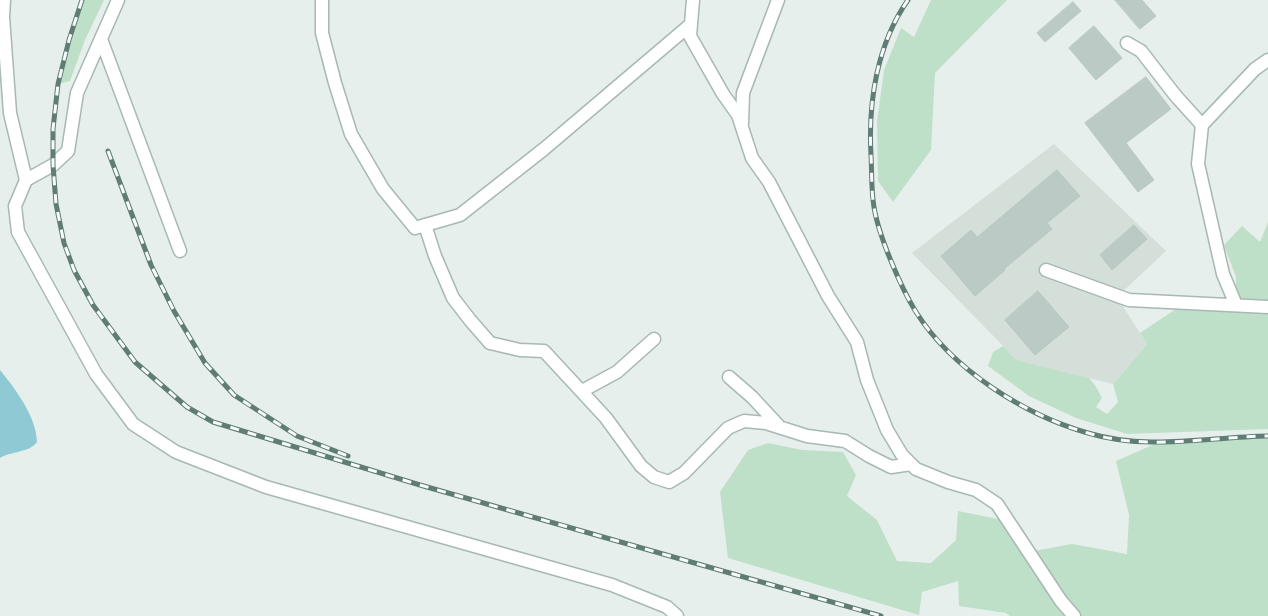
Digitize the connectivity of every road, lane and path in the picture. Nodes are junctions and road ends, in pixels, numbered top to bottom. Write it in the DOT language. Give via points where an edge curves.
graph roads {
  1 [pos="4,0"];
  2 [pos="118,0"];
  3 [pos="322,0"];
  4 [pos="693,0"];
  5 [pos="778,0"];
  6 [pos="690,25"];
  7 [pos="101,39"];
  8 [pos="1127,43"];
  9 [pos="1268,60"];
  10 [pos="1202,125"];
  11 [pos="742,126"];
  12 [pos="26,180"];
  13 [pos="425,225"];
  14 [pos="180,251"];
  15 [pos="1046,270"];
  16 [pos="1236,305"];
  17 [pos="1268,307"];
  18 [pos="654,338"];
  19 [pos="729,377"];
  20 [pos="582,391"];
  21 [pos="780,427"];
  22 [pos="911,464"];
  23 [pos="677,616"];
  24 [pos="1074,616"];
  1 -- 12 [label="street" via="10,113"];
  2 -- 7 [label="street"];
  3 -- 13 [label="street" via="322,33 351,134 383,189 414,228"];
  4 -- 6 [label="street"];
  5 -- 11 [label="street" via="743,93"];
  6 -- 11 [label="street" via="690,36"];
  6 -- 13 [label="street" via="544,149 460,215"];
  7 -- 12 [label="street" via="77,93 68,151 53,165"];
  7 -- 14 [label="street"];
  8 -- 10 [label="street" via="1141,51"];
  9 -- 10 [label="street" via="1255,69"];
  10 -- 16 [label="street" via="1198,164 1223,274"];
  11 -- 22 [label="street" via="752,158 769,182 828,296 857,342 866,380 887,430"];
  12 -- 23 [label="street" via="15,206 18,232 96,374 133,424 176,452 266,487 612,584 667,607"];
  13 -- 20 [label="street" via="453,298 490,342 520,350 544,351"];
  15 -- 16 [label="street" via="1129,300"];
  16 -- 17 [label="street"];
  18 -- 20 [label="street" via="616,372"];
  19 -- 21 [label="street"];
  20 -- 21 [label="street" via="641,466 654,477 669,482 684,473 728,428 744,421 766,422"];
  21 -- 22 [label="street" via="807,436 845,440 891,467"];
  22 -- 24 [label="street" via="948,482 976,490 997,504"];
}
